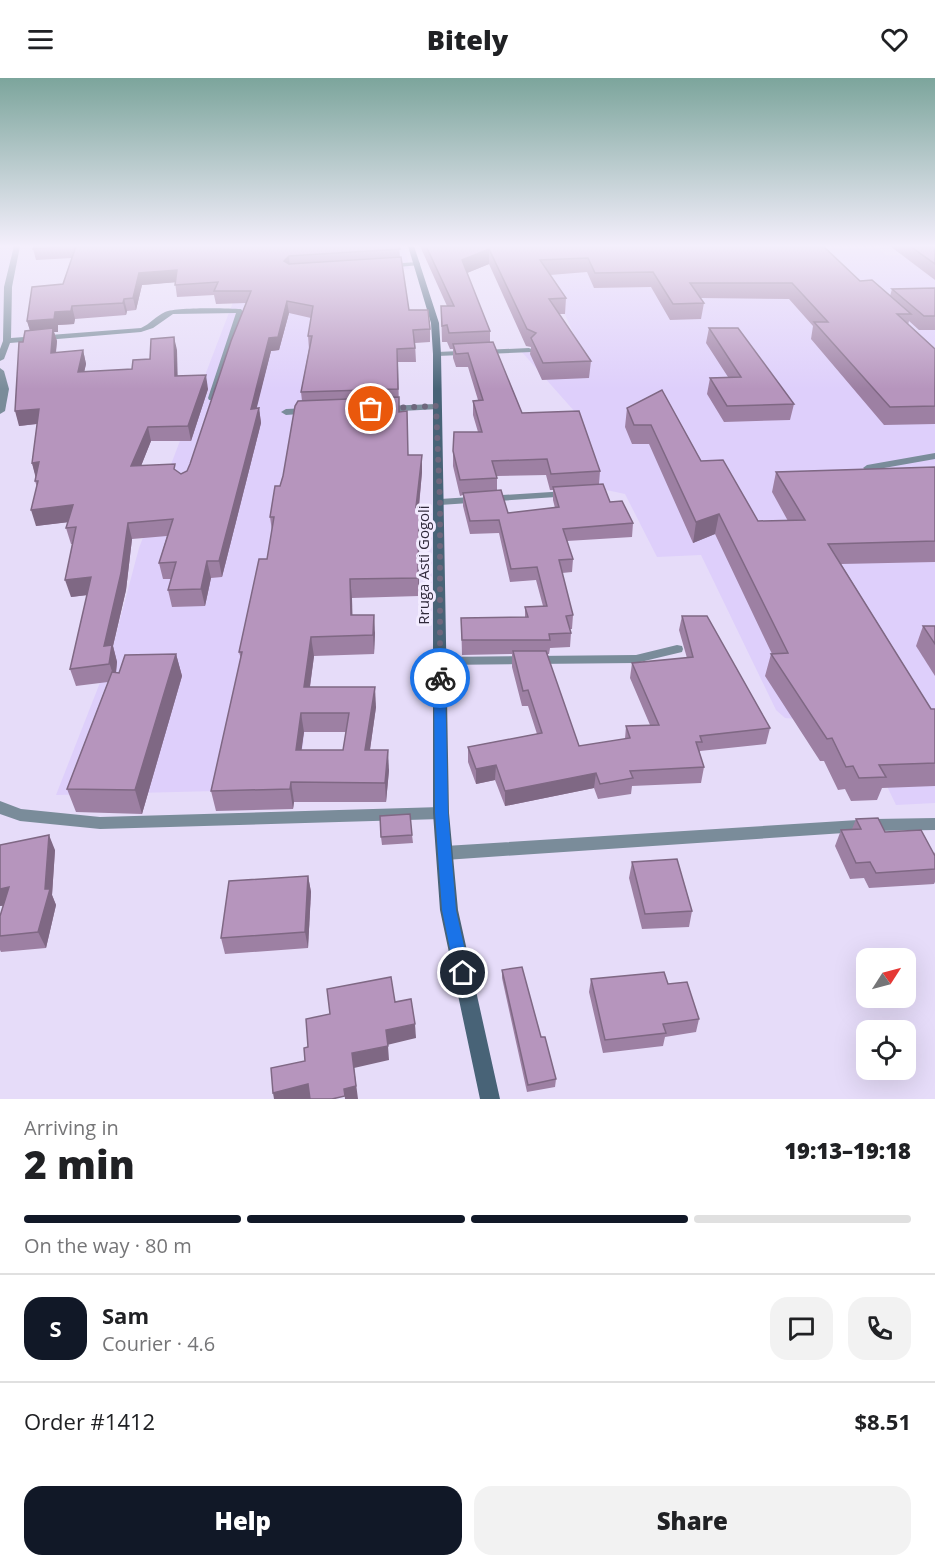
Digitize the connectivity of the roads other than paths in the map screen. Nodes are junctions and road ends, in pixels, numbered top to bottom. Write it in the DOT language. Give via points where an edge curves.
graph roads {
  1 [pos="8,294"];
  2 [pos="427,294"];
  3 [pos="7,341"];
  4 [pos="529,350"];
  5 [pos="437,354"];
  6 [pos="0,359"];
  7 [pos="0,371"];
  8 [pos="210,404"];
  9 [pos="436,406"];
  10 [pos="369,409"];
  11 [pos="0,411"];
  12 [pos="322,411"];
  13 [pos="286,412"];
  14 [pos="935,456"];
  15 [pos="867,468"];
  16 [pos="581,493"];
  17 [pos="440,502"];
  18 [pos="677,649"];
  19 [pos="439,661"];
  20 [pos="0,807"];
  21 [pos="441,813"];
  22 [pos="935,824"];
  23 [pos="445,853"];
  24 [pos="490,1099"];
  1 -- 3 [label="street"];
  2 -- 5 [label="street, Rruga Asti Gogoli" via="435,322"];
  3 -- 6 [label="street"];
  3 -- 8 [label="street" via="141,330 152,328 162,315 172,312 238,311 241,314"];
  4 -- 5 [label="street"];
  5 -- 9 [label="street, Rruga Asti Gogoli"];
  7 -- 11 [label="street" via="5,389"];
  9 -- 10 [label="street"];
  9 -- 17 [label="street, Rruga Asti Gogoli"];
  12 -- 13 [label="street"];
  14 -- 15 [label="lane"];
  16 -- 17 [label="street"];
  17 -- 19 [label="street, Rruga Asti Gogoli"];
  18 -- 19 [label="street" via="636,659"];
  19 -- 21 [label="street, Rruga Asti Gogoli"];
  20 -- 21 [label="street" via="20,815 100,823"];
  21 -- 23 [label="street, Rruga Asti Gogoli"];
  22 -- 23 [label="street"];
  23 -- 24 [label="street, Rruga Asti Gogoli" via="449,910"];
}
